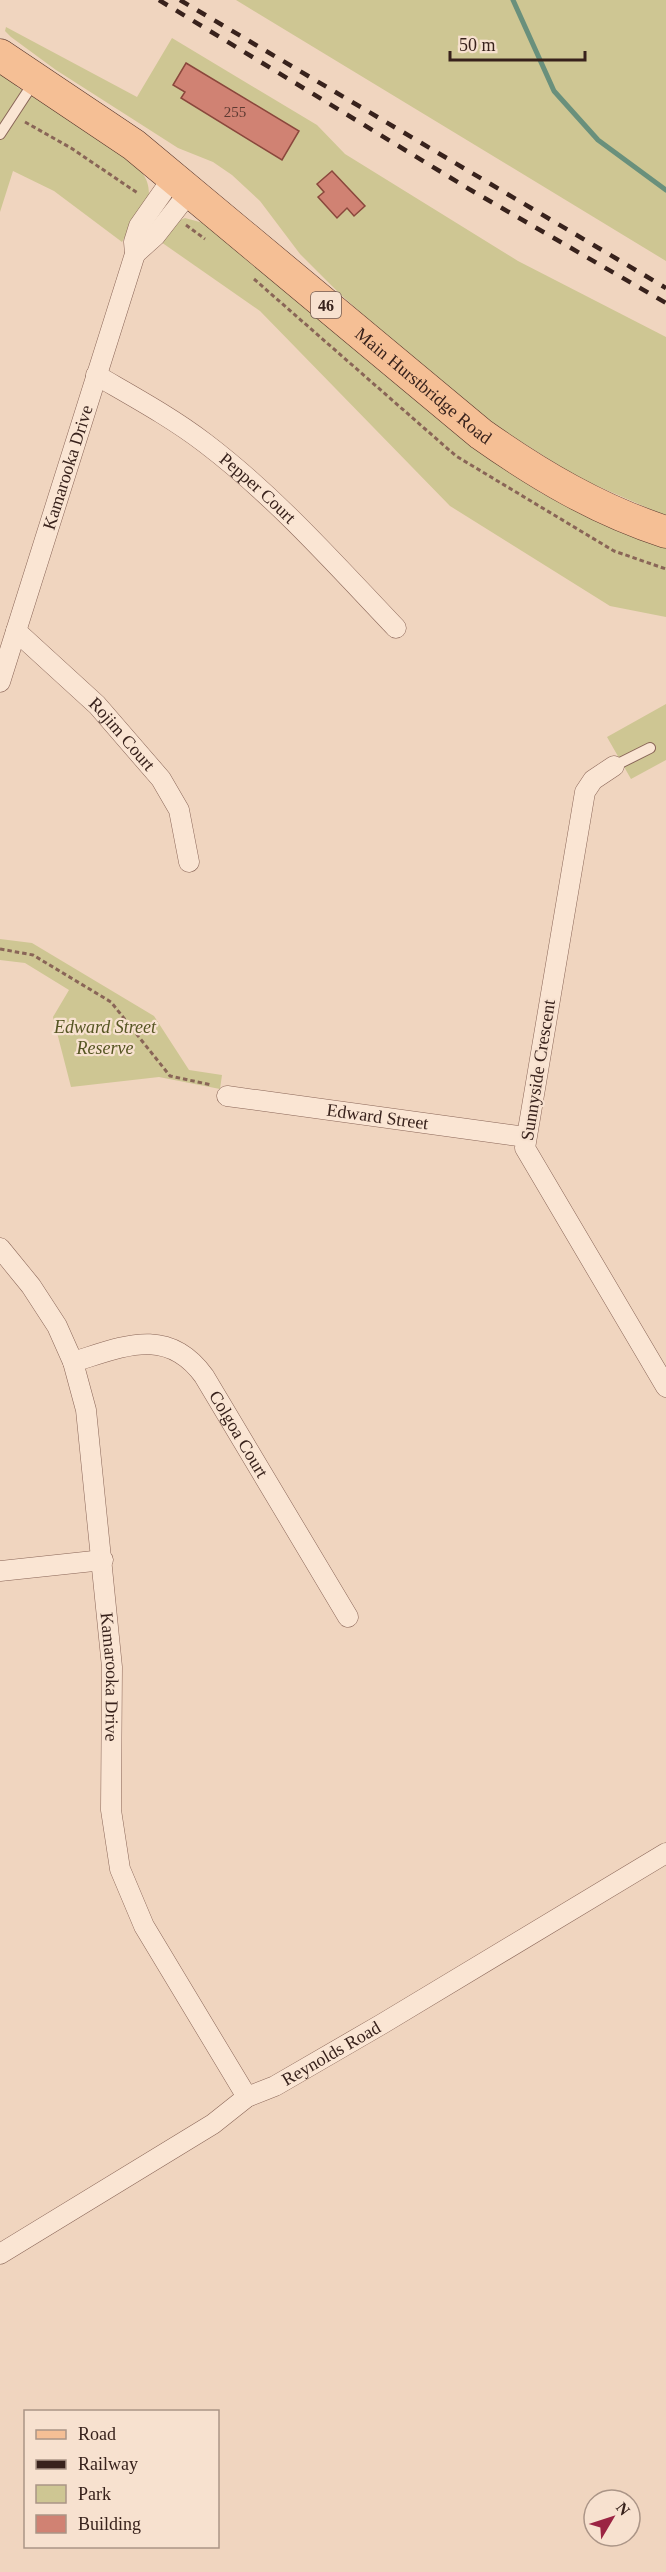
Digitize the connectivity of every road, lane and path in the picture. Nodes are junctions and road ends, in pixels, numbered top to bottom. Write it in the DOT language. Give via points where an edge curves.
graph roads {
  1 [pos="0,56"];
  2 [pos="37,78"];
  3 [pos="13,115"];
  4 [pos="0,134"];
  5 [pos="182,183"];
  6 [pos="155,203"];
  7 [pos="135,254"];
  8 [pos="96,375"];
  9 [pos="666,532"];
  10 [pos="396,628"];
  11 [pos="16,631"];
  12 [pos="0,682"];
  13 [pos="650,748"];
  14 [pos="614,766"];
  15 [pos="189,862"];
  16 [pos="0,950"];
  17 [pos="228,1094"];
  18 [pos="526,1137"];
  19 [pos="0,1248"];
  20 [pos="73,1362"];
  21 [pos="666,1387"];
  22 [pos="103,1560"];
  23 [pos="0,1571"];
  24 [pos="348,1617"];
  25 [pos="666,1853"];
  26 [pos="247,2097"];
  27 [pos="0,2254"];
  1 -- 2 [label="main road, Main Hurstbridge Road / 46"];
  2 -- 3 [label="lane"];
  2 -- 5 [label="main road, Main Hurstbridge Road / 46"];
  3 -- 4 [label="lane"];
  3 -- 6 [label="path"];
  5 -- 6 [label="street, Kamarooka Drive"];
  5 -- 7 [label="street, Kamarooka Drive" via="176,219"];
  5 -- 9 [label="main road, Main Hurstbridge Road / 46" via="481,434 572,492"];
  6 -- 7 [label="street, Kamarooka Drive" via="137,230"];
  7 -- 8 [label="street, Kamarooka Drive"];
  8 -- 10 [label="street, Pepper Court" via="218,453 280,507"];
  8 -- 11 [label="street, Kamarooka Drive"];
  11 -- 12 [label="street, Kamarooka Drive"];
  11 -- 15 [label="street, Rojim Court" via="97,705 161,779 179,810"];
  13 -- 14 [label="lane"];
  14 -- 18 [label="street, Sunnyside Crescent" via="593,780 585,792"];
  16 -- 17 [label="path" via="33,956 111,1002 170,1076"];
  17 -- 18 [label="street, Edward Street"];
  18 -- 21 [label="street, Sunnyside Crescent" via="526,1154"];
  19 -- 20 [label="street, Kamarooka Drive" via="45,1305"];
  20 -- 22 [label="street, Kamarooka Drive" via="88,1425"];
  20 -- 24 [label="street, Colgoa Court" via="145,1344 168,1347 191,1361 204,1376"];
  22 -- 23 [label="street"];
  22 -- 26 [label="street, Kamarooka Drive" via="113,1687 111,1810 120,1869 144,1926"];
  25 -- 26 [label="street, Reynolds Road" via="382,2024 275,2086"];
  26 -- 27 [label="street, Reynolds Road" via="213,2124"];
}
